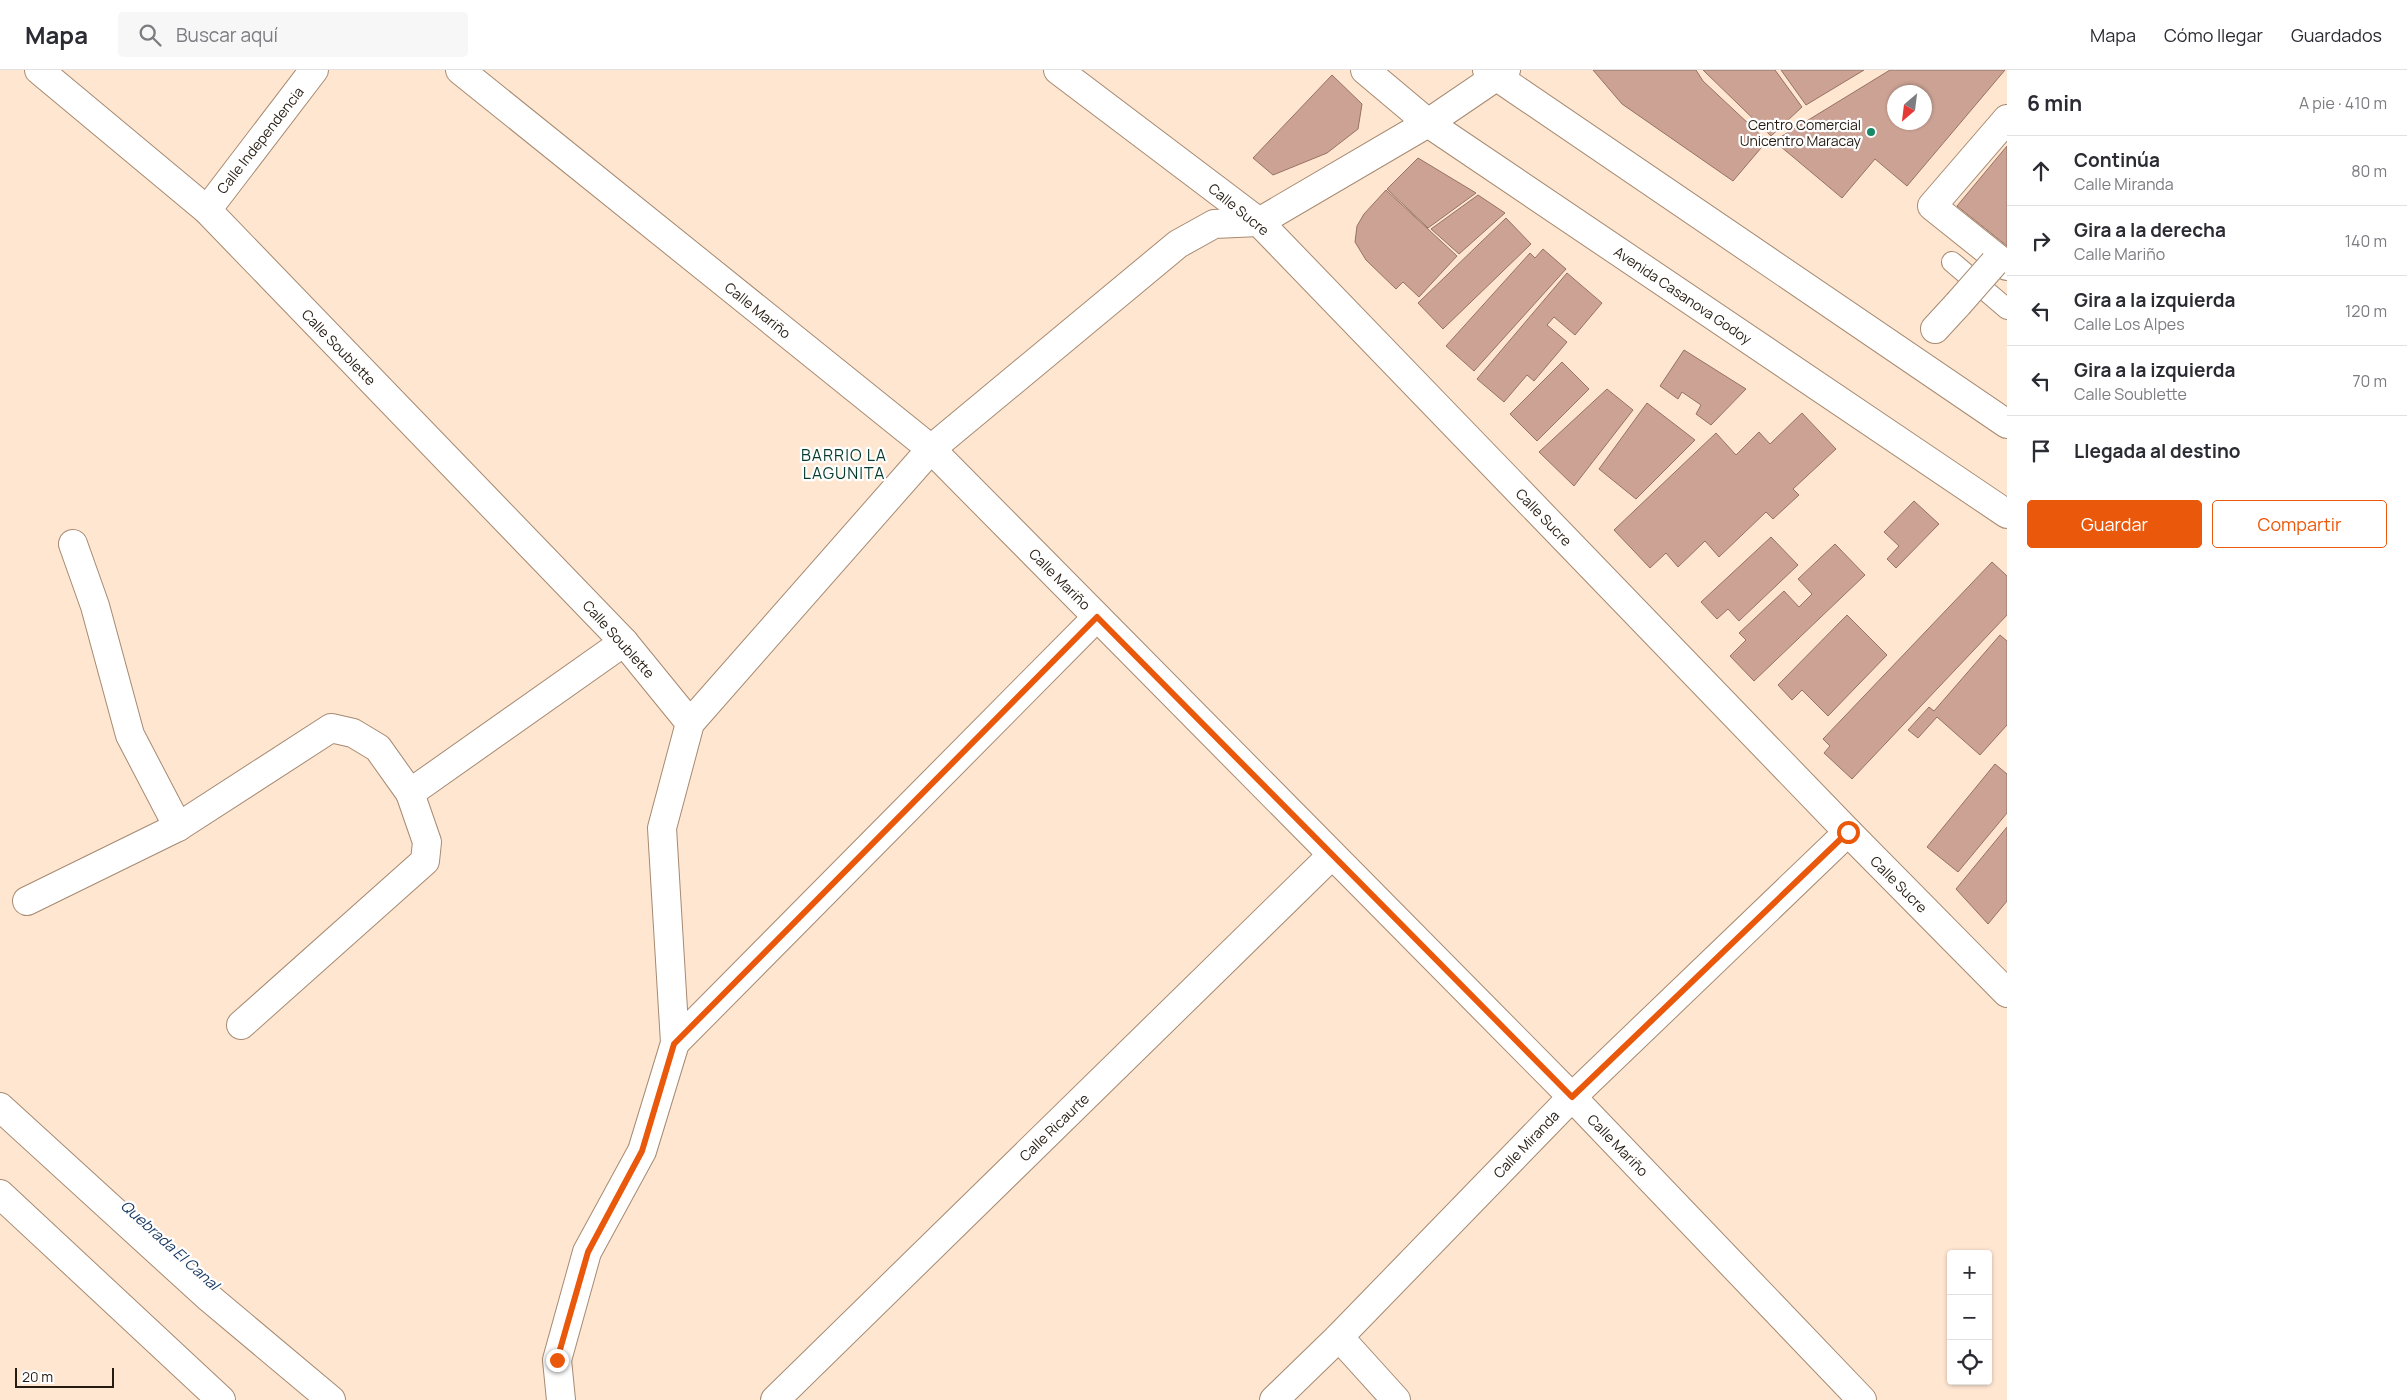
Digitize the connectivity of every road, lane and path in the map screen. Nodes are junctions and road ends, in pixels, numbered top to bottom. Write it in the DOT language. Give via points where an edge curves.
graph roads {
  1 [pos="39,70"];
  2 [pos="314,70"];
  3 [pos="460,70"];
  4 [pos="1058,70"];
  5 [pos="1365,70"];
  6 [pos="1496,73"];
  7 [pos="2007,119"];
  8 [pos="1428,123"];
  9 [pos="206,210"];
  10 [pos="1259,222"];
  11 [pos="1952,262"];
  12 [pos="2000,262"];
  13 [pos="2007,309"];
  14 [pos="1935,329"];
  15 [pos="2007,424"];
  16 [pos="931,449"];
  17 [pos="2007,514"];
  18 [pos="73,544"];
  19 [pos="1097,617"];
  20 [pos="624,642"];
  21 [pos="690,723"];
  22 [pos="410,793"];
  23 [pos="178,827"];
  24 [pos="1848,832"];
  25 [pos="1332,855"];
  26 [pos="27,901"];
  27 [pos="2007,993"];
  28 [pos="241,1025"];
  29 [pos="674,1044"];
  30 [pos="1572,1097"];
  31 [pos="0,1106"];
  32 [pos="0,1194"];
  33 [pos="1339,1337"];
  34 [pos="221,1400"];
  35 [pos="331,1400"];
  36 [pos="561,1400"];
  37 [pos="776,1400"];
  38 [pos="1274,1400"];
  39 [pos="1396,1400"];
  40 [pos="1862,1400"];
  1 -- 9 [label="street, Calle Soublette"];
  2 -- 9 [label="street, Calle Independencia"];
  3 -- 16 [label="street, Calle Mariño"];
  4 -- 10 [label="street, Calle Sucre"];
  5 -- 8 [label="street, Avenida Casanova Godoy"];
  6 -- 8 [label="street"];
  6 -- 15 [label="street"];
  7 -- 12 [label="street" via="1932,206"];
  8 -- 10 [label="street"];
  8 -- 17 [label="street, Avenida Casanova Godoy"];
  9 -- 20 [label="street, Calle Soublette"];
  10 -- 16 [label="street" via="1214,224 1178,244"];
  10 -- 24 [label="street, Calle Sucre"];
  11 -- 13 [label="lane"];
  12 -- 14 [label="street, bridge"];
  16 -- 19 [label="street, Calle Mariño"];
  16 -- 21 [label="street"];
  18 -- 23 [label="street" via="95,606 130,735"];
  19 -- 25 [label="street, Calle Mariño"];
  19 -- 29 [label="street"];
  20 -- 21 [label="street, Calle Soublette"];
  20 -- 22 [label="street"];
  21 -- 29 [label="street" via="662,828"];
  22 -- 23 [label="street" via="378,748 353,733 331,728"];
  22 -- 28 [label="street" via="427,842 424,861"];
  23 -- 26 [label="street"];
  24 -- 27 [label="street, Calle Sucre"];
  24 -- 30 [label="street, Calle Miranda"];
  25 -- 30 [label="street, Calle Mariño"];
  25 -- 37 [label="street, Calle Ricaurte"];
  29 -- 36 [label="street" via="642,1151 588,1252 557,1360"];
  30 -- 33 [label="street, Calle Miranda"];
  30 -- 40 [label="street, Calle Mariño"];
  31 -- 35 [label="street" via="207,1296"];
  32 -- 34 [label="street"];
  33 -- 38 [label="street, Calle Miranda"];
  33 -- 39 [label="street"];
}
